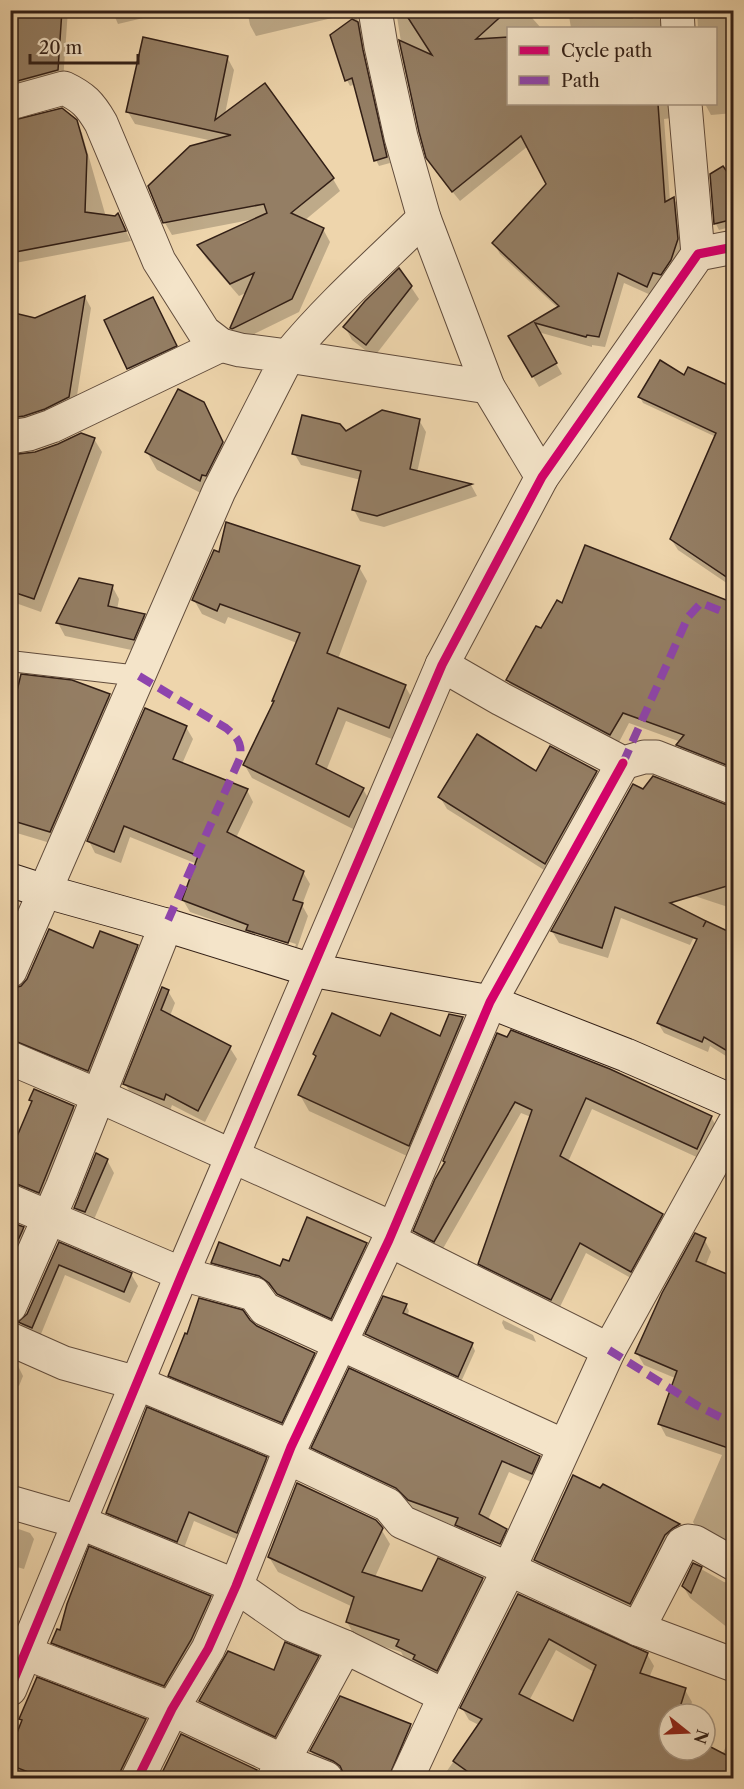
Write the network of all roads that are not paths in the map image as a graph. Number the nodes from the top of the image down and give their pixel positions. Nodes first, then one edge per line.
1 (375, 10) edge
2 (677, 10) edge
3 (678, 27) edge
4 (10, 103) edge
5 (685, 105) edge
6 (424, 218) junction
7 (734, 247) edge
8 (698, 254) junction
9 (221, 345) junction
10 (288, 356) junction
11 (488, 387) junction
12 (10, 437) edge
13 (542, 477) junction
14 (10, 661) edge
15 (442, 665) junction
16 (139, 676) junction
17 (623, 763) junction
18 (734, 788) edge
19 (10, 880) edge
20 (44, 891) junction
21 (166, 925) junction
22 (311, 970) junction
23 (10, 971) edge
24 (490, 1002) junction
25 (10, 1058) edge
26 (99, 1096) junction
27 (734, 1102) edge
28 (734, 1124) edge
29 (234, 1156) junction
30 (10, 1201) edge
31 (48, 1217) junction
32 (392, 1235) junction
33 (182, 1274) junction
34 (10, 1306) edge
35 (10, 1339) edge
36 (340, 1342) junction
37 (609, 1350) junction
38 (137, 1383) junction
39 (564, 1446) junction
40 (289, 1452) junction
41 (10, 1502) edge
42 (79, 1522) junction
43 (734, 1564) edge
44 (509, 1569) junction
45 (236, 1586) junction
46 (638, 1629) junction
47 (345, 1647) junction
48 (18, 1650) edge
49 (734, 1665) edge
50 (10, 1689) edge
51 (445, 1696) junction
52 (172, 1709) junction
53 (279, 1770) edge
54 (138, 1779) edge
55 (326, 1779) edge
56 (407, 1779) edge

1 - 6 street
2 - 3 street
4 - 9 street
5 - 8 street
6 - 10 street
6 - 11 street
7 - 8 street
8 - 13 street
9 - 10 street
9 - 12 street
10 - 11 street
10 - 16 street
11 - 13 street
13 - 15 street
14 - 16 lane
15 - 17 street
15 - 22 street
16 - 20 street
17 - 18 street
17 - 24 street
19 - 20 street
20 - 21 street
20 - 23 street
21 - 22 street
21 - 26 street
22 - 24 street
22 - 29 street
24 - 27 street
24 - 32 street
25 - 26 street
26 - 29 street
26 - 31 street
28 - 37 street
29 - 32 street
29 - 33 street
30 - 31 street
31 - 33 street
31 - 34 street
32 - 36 street
32 - 37 street
33 - 36 street
33 - 38 street
35 - 38 street
36 - 39 street
36 - 40 street
37 - 39 street
38 - 40 street
38 - 42 street
39 - 44 street
40 - 44 street
40 - 45 street
41 - 42 street
42 - 45 street
42 - 48 street
43 - 46 street
44 - 46 street
44 - 51 street
45 - 47 street
45 - 52 street
46 - 49 street
47 - 51 street
47 - 53 street
48 - 50 street
48 - 52 street
51 - 56 street
52 - 53 street
52 - 54 street
53 - 55 street

